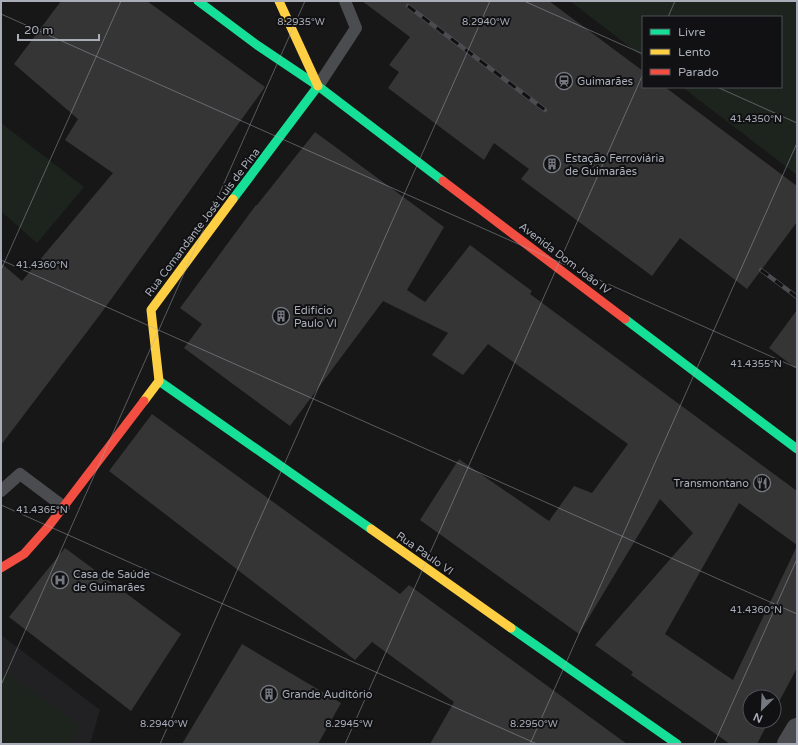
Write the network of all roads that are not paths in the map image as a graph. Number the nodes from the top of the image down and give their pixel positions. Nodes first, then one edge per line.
1 (198, 1) edge
2 (279, 1) edge
3 (345, 1) edge
4 (318, 86) junction
5 (159, 381) junction
6 (797, 449) edge
7 (1, 491) edge
8 (64, 506) junction
9 (1, 568) edge
10 (797, 729) edge
11 (677, 744) edge
12 (788, 744) edge

1 - 4 street, Avenida Dom João IV
2 - 4 street, Avenida Dom João IV
3 - 4 lane
4 - 5 street, Rua Comandante José Luis de Pina
4 - 6 street, Avenida Dom João IV
5 - 8 street
5 - 11 street, Rua Paulo VI
7 - 8 lane
8 - 9 street
10 - 12 street

